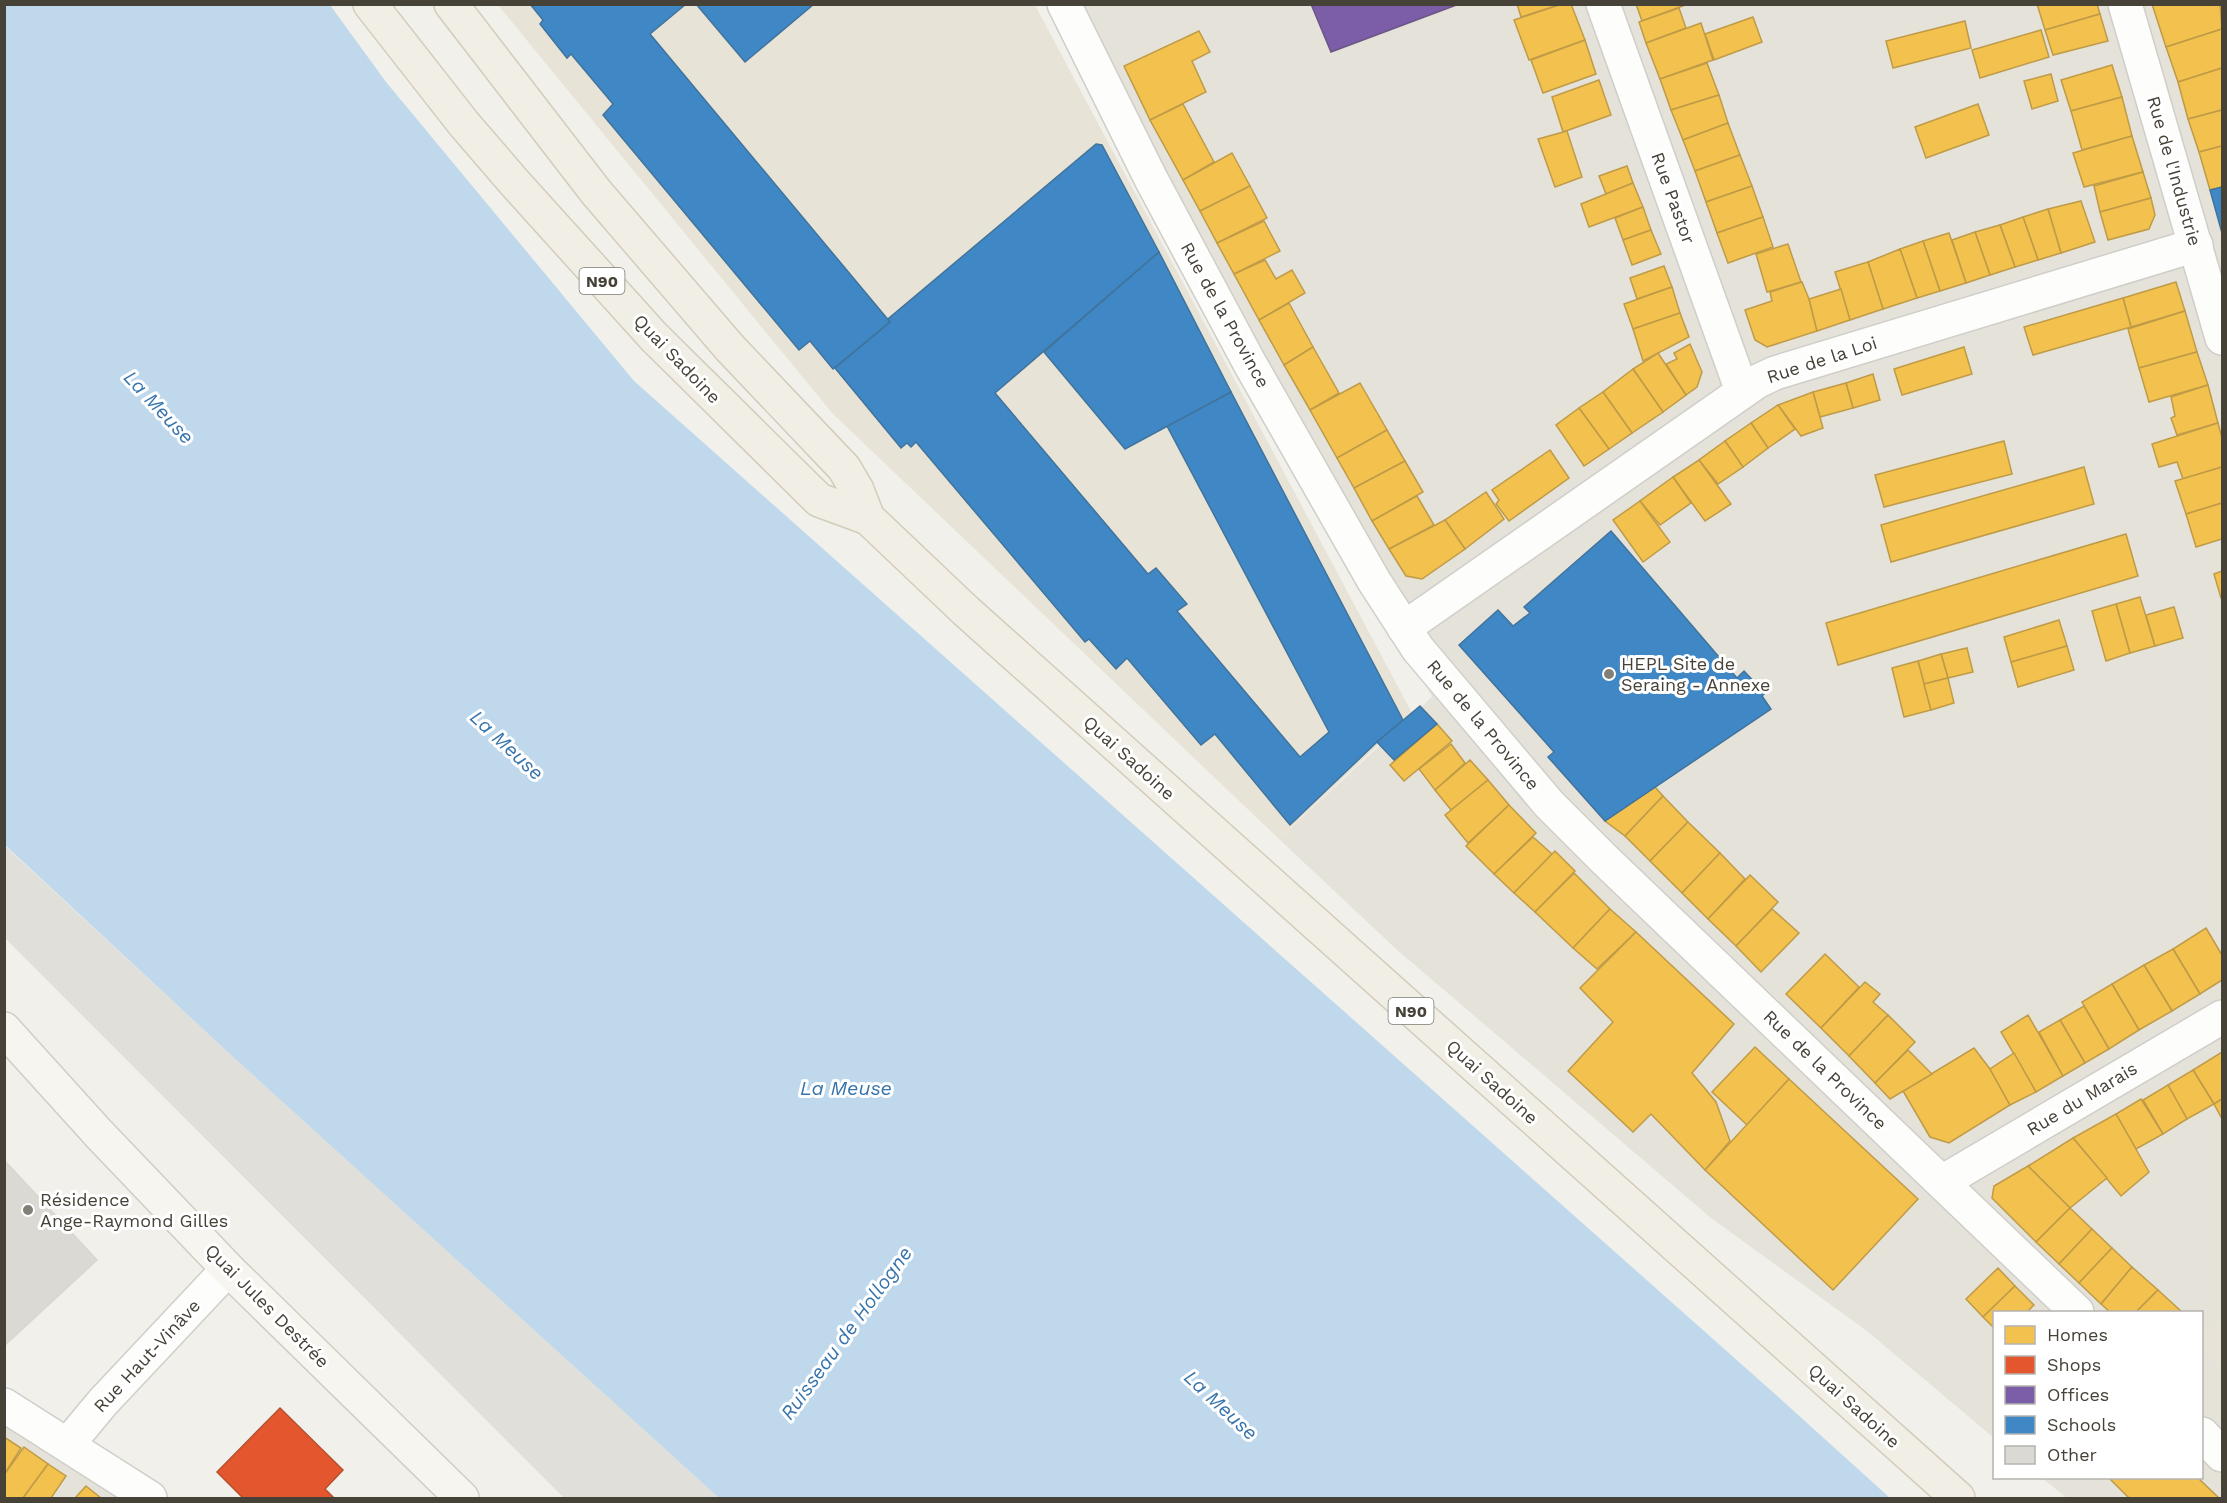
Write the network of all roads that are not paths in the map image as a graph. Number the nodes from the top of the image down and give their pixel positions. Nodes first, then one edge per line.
1 (370, 4) edge
2 (451, 4) edge
3 (1064, 4) edge
4 (1603, 4) edge
5 (2125, 4) edge
6 (2196, 245) junction
7 (2223, 338) edge
8 (1742, 391) junction
9 (868, 518) junction
10 (1404, 628) junction
11 (2223, 1017) edge
12 (4, 1029) edge
13 (1942, 1182) junction
14 (228, 1269) junction
15 (2076, 1311) edge
16 (4, 1405) edge
17 (2203, 1435) edge
18 (68, 1444) junction
19 (2223, 1455) edge
20 (150, 1498) edge
21 (462, 1498) edge
22 (1958, 1498) edge

1 - 9 main road, Quai Sadoine / N90
2 - 9 main road, Quai Sadoine / N90
3 - 10 street, Rue de la Province
4 - 8 street, Rue Pastor
5 - 6 street, Rue de l'Industrie
6 - 7 street, Rue de l'Industrie
6 - 8 street, Rue de la Loi
8 - 10 street, Rue de la Loi
9 - 22 main road, Quai Sadoine / N90
10 - 13 street, Rue de la Province
11 - 13 street, Rue du Marais
12 - 14 main road, Quai Jules Destrée
13 - 15 street, Rue de la Province
14 - 18 street, Rue Haut-Vinâve
14 - 21 main road, Quai Jules Destrée
16 - 18 street
17 - 19 street
18 - 20 street

